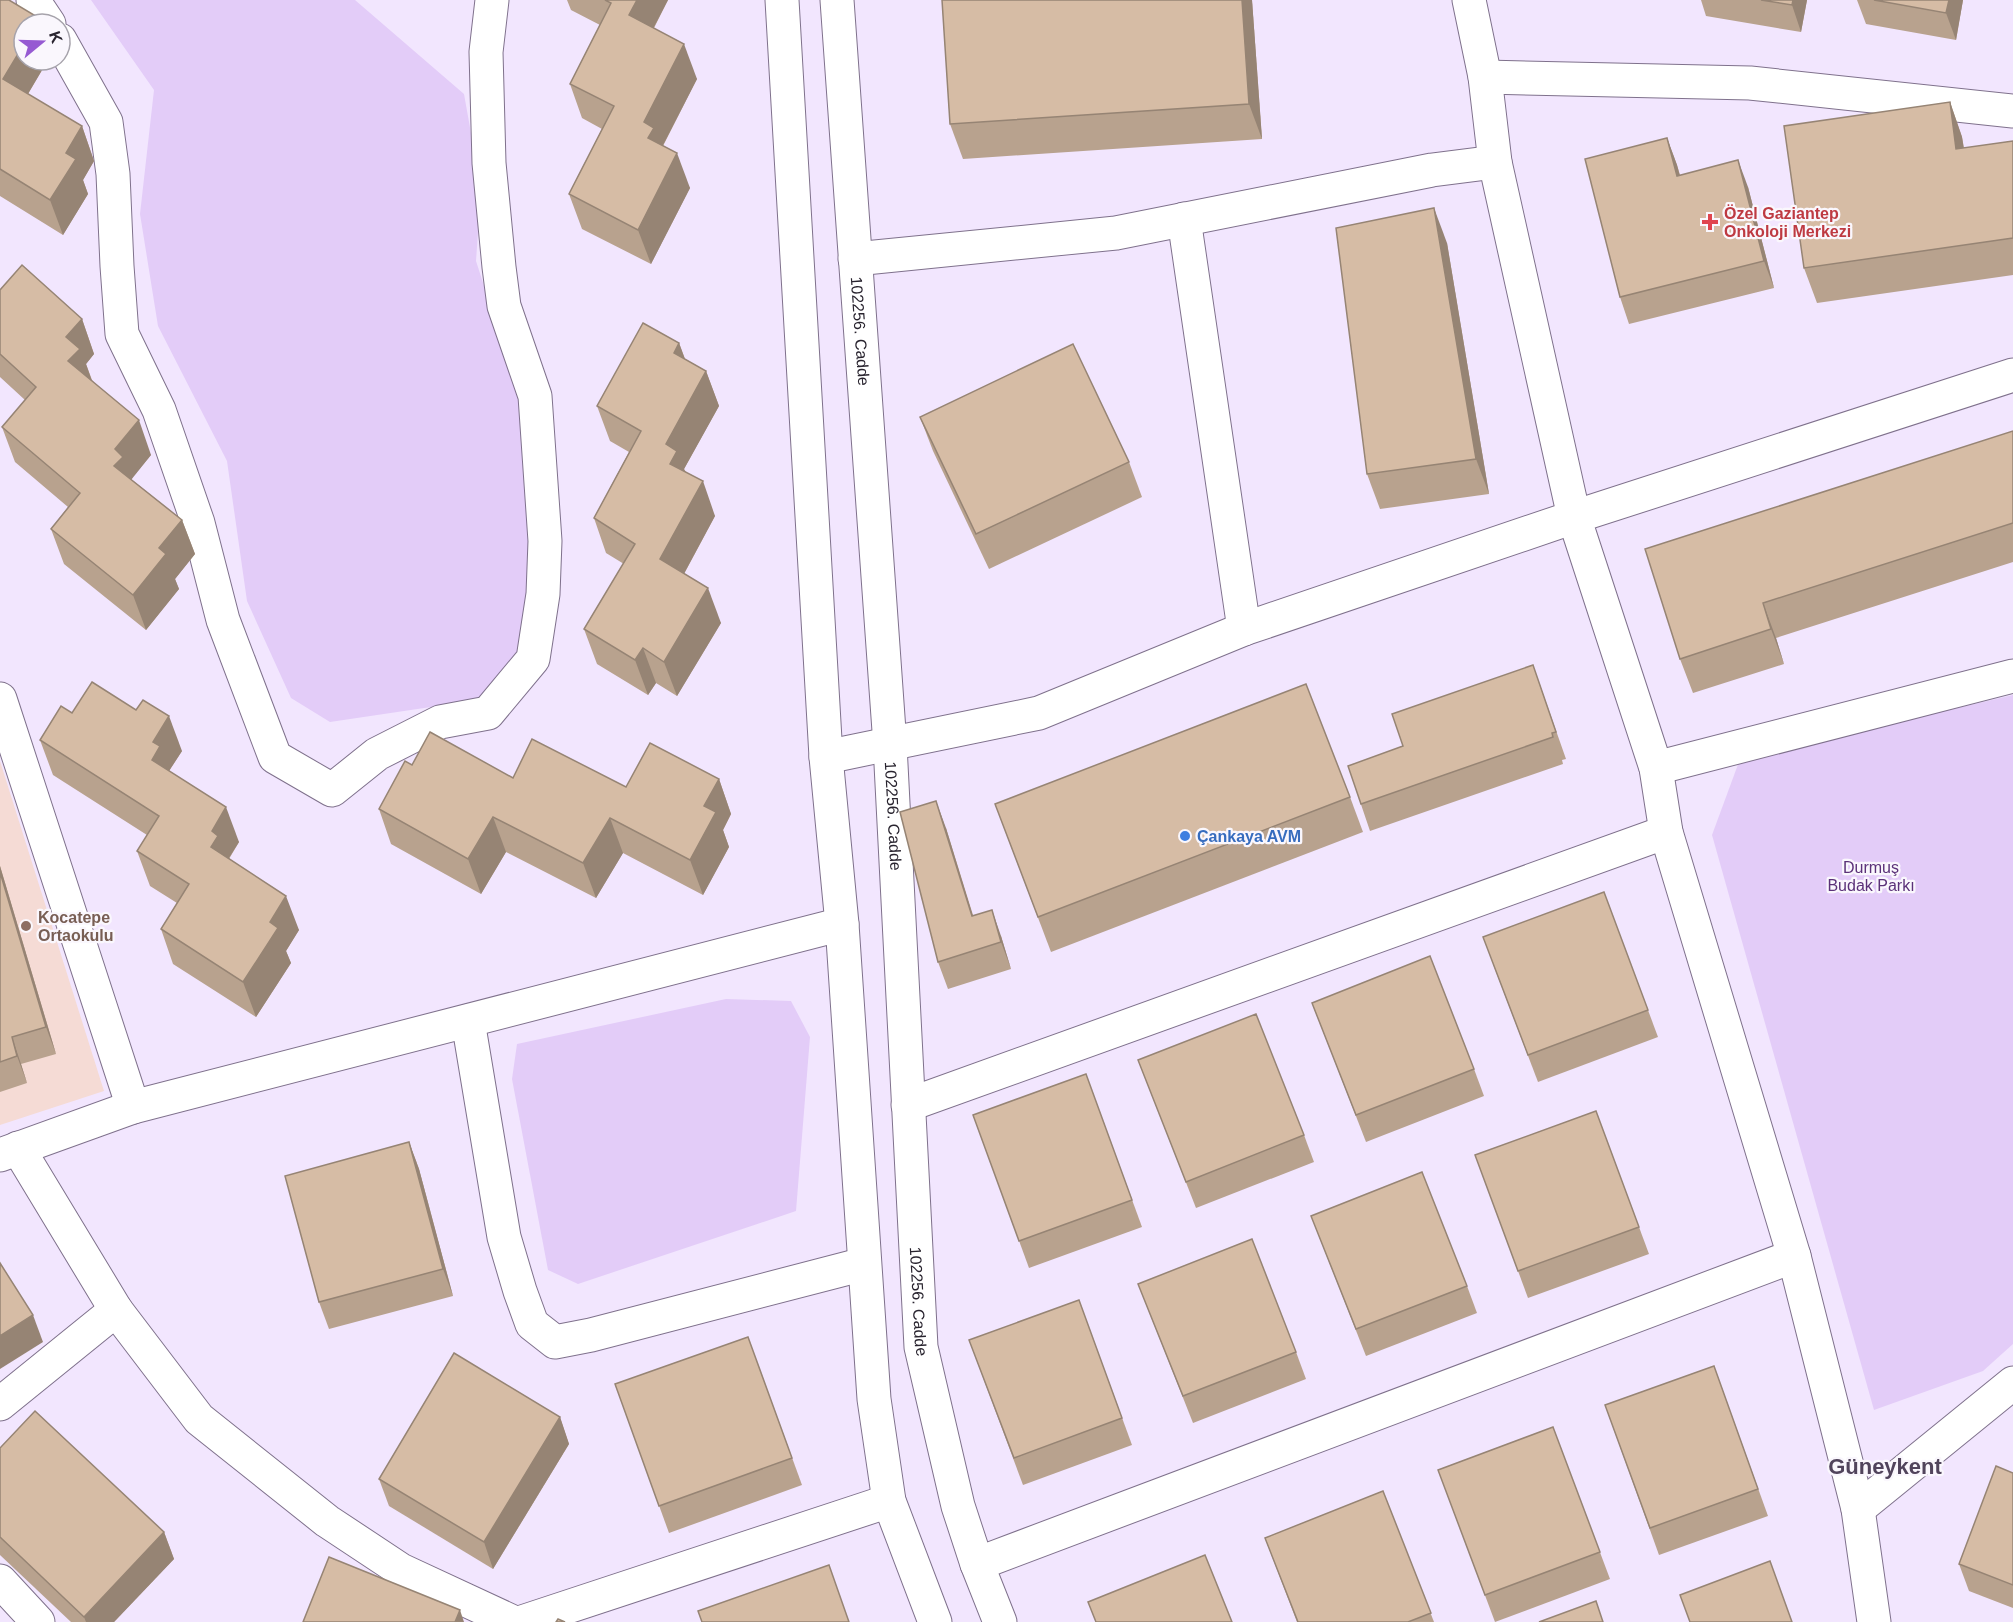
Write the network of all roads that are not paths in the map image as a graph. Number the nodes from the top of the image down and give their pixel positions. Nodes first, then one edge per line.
1 (492, 0) edge
2 (782, 0) edge
3 (837, 0) edge
4 (1469, 0) edge
5 (72, 61) edge
6 (1485, 77) junction
7 (2013, 111) edge
8 (1495, 162) junction
9 (1184, 219) junction
10 (855, 259) junction
11 (2013, 375) edge
12 (1574, 516) junction
13 (1244, 629) junction
14 (2013, 676) edge
15 (0, 699) edge
16 (890, 745) junction
17 (826, 757) junction
18 (1656, 768) junction
19 (1666, 832) junction
20 (842, 924) junction
21 (468, 1021) junction
22 (908, 1105) junction
23 (133, 1107) junction
24 (9, 1152) edge
25 (1794, 1256) junction
26 (864, 1264) junction
27 (116, 1310) junction
28 (2013, 1383) edge
29 (0, 1404) edge
30 (890, 1502) junction
31 (1858, 1509) junction
32 (977, 1564) junction
33 (0, 1581) edge
34 (38, 1622) edge
35 (513, 1622) edge
36 (522, 1622) edge
37 (935, 1622) edge
38 (1000, 1622) edge
39 (1874, 1622) edge

1 - 5 street
2 - 17 street
3 - 10 street, 102256. Cadde
4 - 6 street
6 - 7 street
6 - 8 street
8 - 9 street
8 - 12 street
9 - 10 street
9 - 13 street
10 - 16 street, 102256. Cadde
11 - 12 street
12 - 13 street
12 - 18 street
13 - 16 street
14 - 18 street
15 - 23 street
16 - 17 street
16 - 22 street, 102256. Cadde
17 - 20 street
18 - 19 street
19 - 22 street
19 - 25 street
20 - 21 street
20 - 26 street
21 - 23 street
21 - 26 street
22 - 32 street, 102256. Cadde
23 - 24 street
24 - 27 street
25 - 31 street
25 - 32 street
26 - 30 street
27 - 29 street
27 - 35 street
28 - 31 street
30 - 36 street
30 - 37 street
31 - 39 street
32 - 38 street, 102256. Cadde
33 - 34 street

